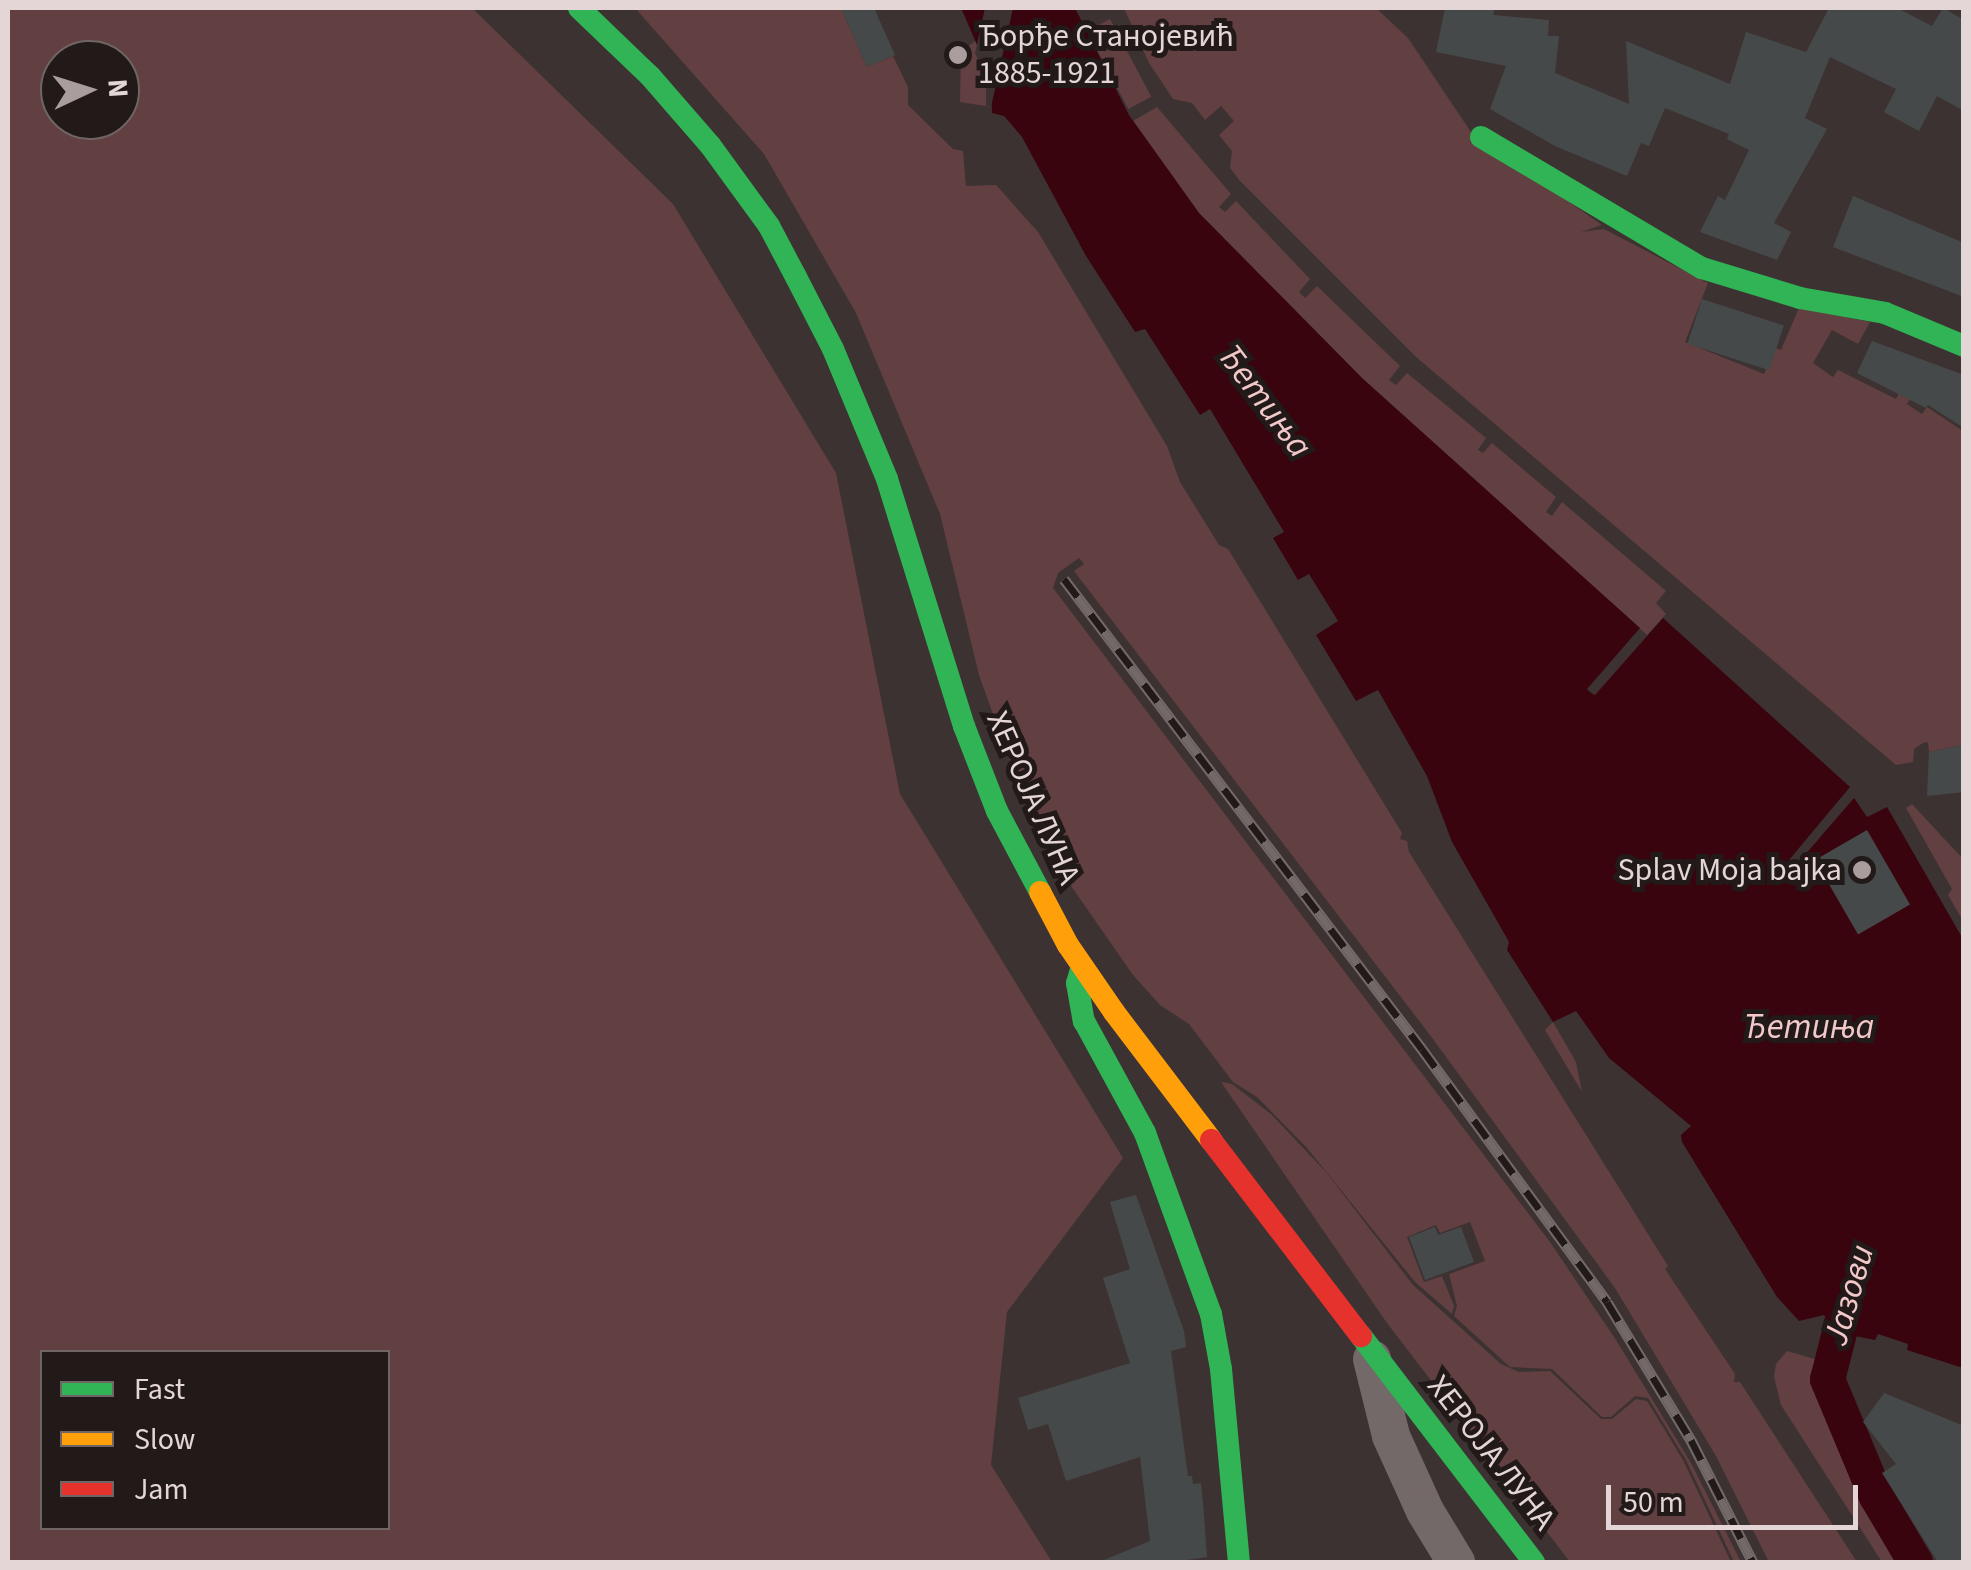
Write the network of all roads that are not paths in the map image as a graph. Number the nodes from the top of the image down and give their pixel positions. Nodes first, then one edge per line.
1 (578, 8) edge
2 (1481, 137) dead end
3 (1964, 346) edge
4 (1082, 966) junction
5 (1371, 1352) junction
6 (1239, 1562) edge
7 (1456, 1562) edge
8 (1534, 1562) edge

1 - 4 main road, ХЕРОЈА ЛУНА
2 - 3 main road
4 - 5 main road, ХЕРОЈА ЛУНА
4 - 6 main road
5 - 7 street
5 - 8 main road, ХЕРОЈА ЛУНА

